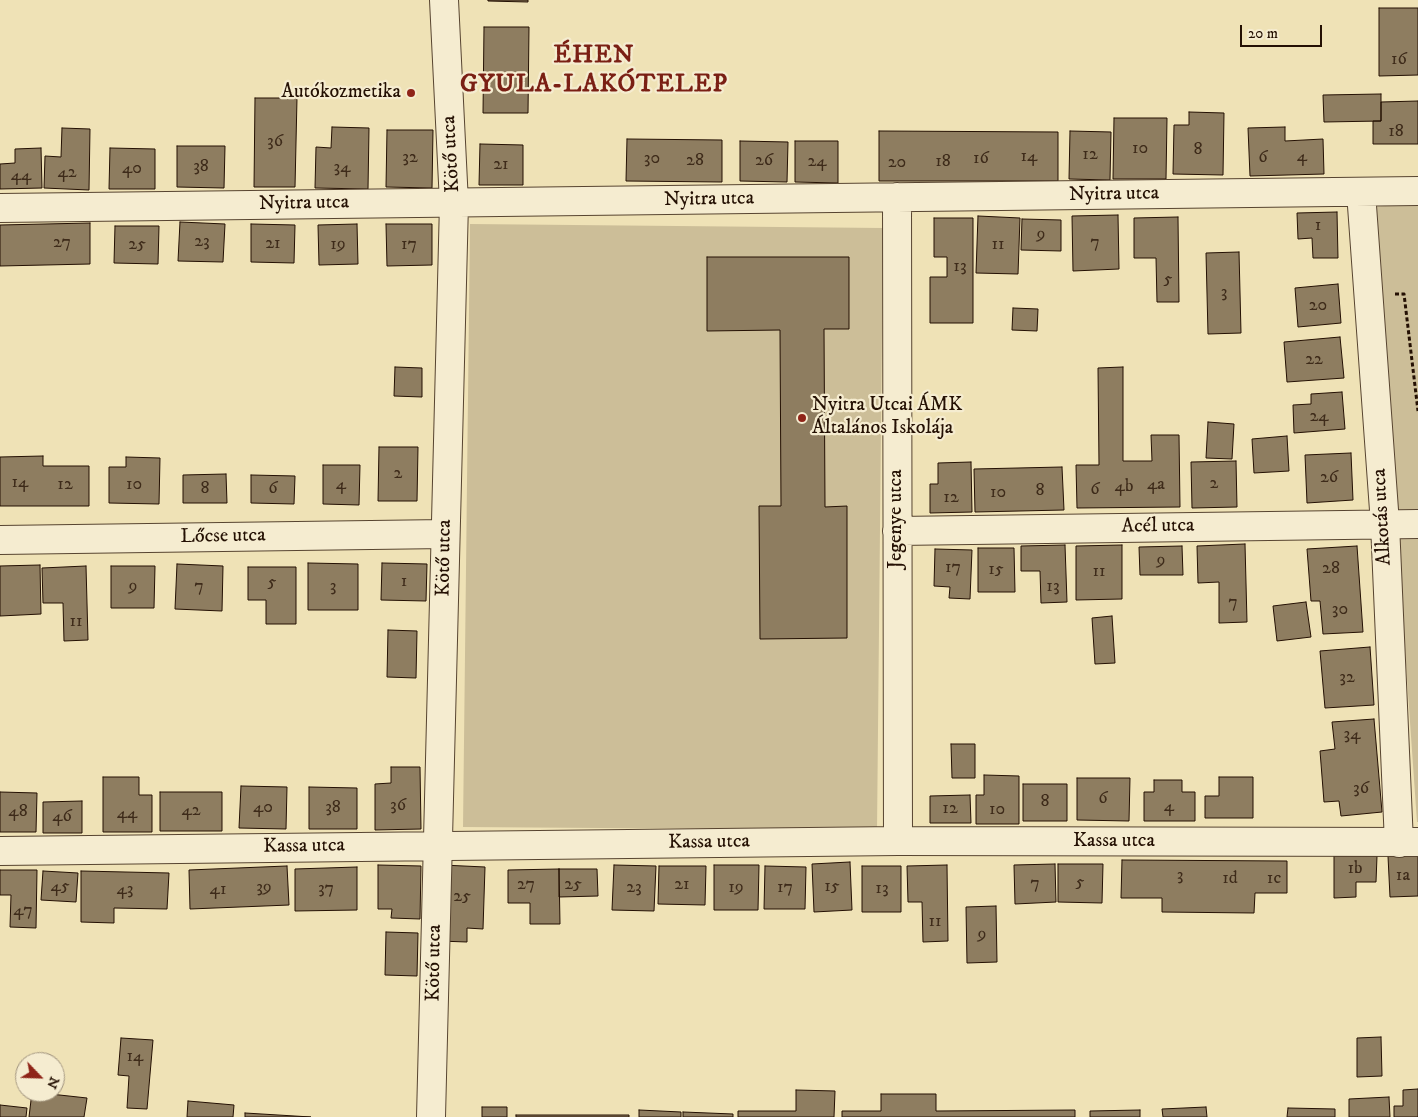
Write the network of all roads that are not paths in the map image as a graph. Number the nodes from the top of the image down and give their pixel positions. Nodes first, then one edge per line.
1 (444, 0) edge
2 (1418, 191) edge
3 (1361, 192) junction
4 (897, 197) junction
5 (454, 203) junction
6 (0, 208) edge
7 (1384, 524) junction
8 (1418, 524) edge
9 (897, 531) junction
10 (445, 534) junction
11 (0, 540) edge
12 (898, 841) junction
13 (1408, 843) edge
14 (438, 845) junction
15 (0, 851) edge
16 (431, 1117) edge

1 - 5 street, Kötő utca
2 - 3 street, Nyitra utca
3 - 4 street, Nyitra utca
3 - 7 street, Alkotás utca
4 - 5 street, Nyitra utca
4 - 9 street, Jegenye utca
5 - 6 street, Nyitra utca
5 - 10 street, Kötő utca
7 - 8 street, Acél utca
7 - 9 street, Acél utca
7 - 13 street, Alkotás utca
9 - 12 street, Jegenye utca
10 - 11 street, Lőcse utca
10 - 14 street, Kötő utca
12 - 13 street, Kassa utca
12 - 14 street, Kassa utca
14 - 15 street, Kassa utca
14 - 16 street, Kötő utca

